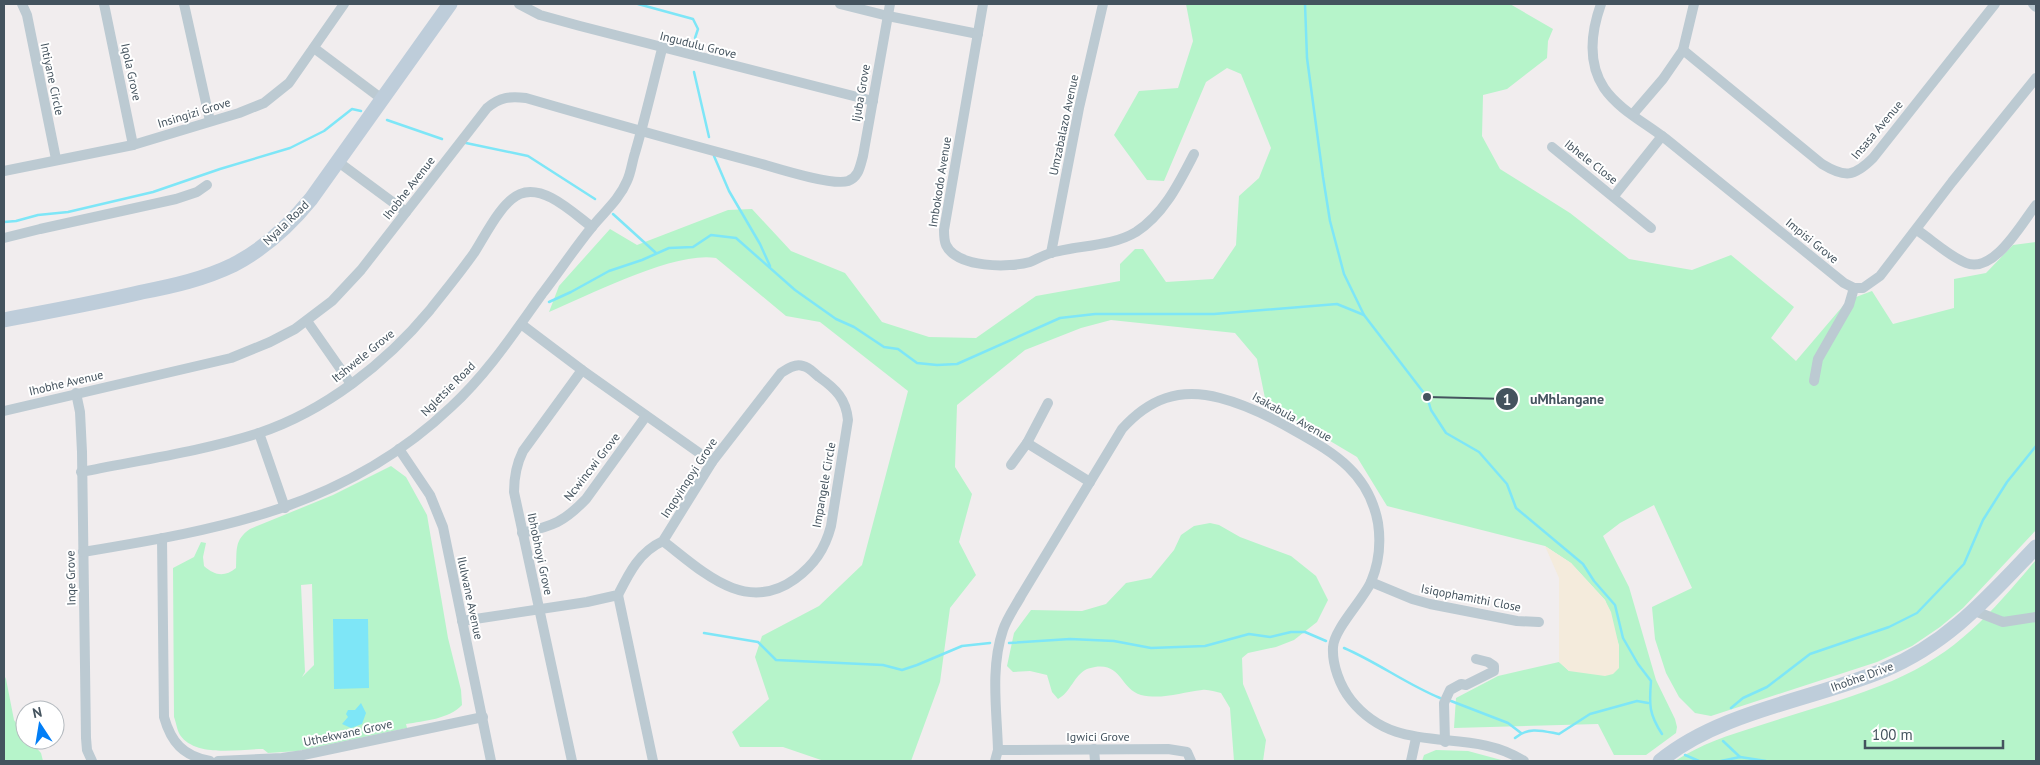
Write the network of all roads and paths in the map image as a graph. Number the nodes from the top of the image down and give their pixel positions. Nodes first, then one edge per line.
1 (22, 4) edge
2 (104, 4) edge
3 (184, 4) edge
4 (344, 4) edge
5 (450, 4) edge
6 (520, 4) edge
7 (840, 4) edge
8 (890, 4) edge
9 (983, 4) edge
10 (1103, 4) edge
11 (1601, 4) edge
12 (1694, 4) edge
13 (1995, 4) edge
14 (2033, 4) edge
15 (2036, 7) edge
16 (888, 16) junction
17 (978, 34) junction
18 (314, 48) junction
19 (662, 49) junction
20 (1683, 50) junction
21 (2036, 78) edge
22 (382, 99) junction
23 (873, 101) junction
24 (1633, 114) junction
25 (210, 122) junction
26 (641, 132) junction
27 (1662, 136) junction
28 (133, 145) junction
29 (1552, 147) dead end
30 (1194, 154) dead end
31 (56, 159) junction
32 (337, 161) junction
33 (4, 171) edge
34 (847, 181) joint
35 (208, 185) dead end
36 (1614, 196) junction
37 (2036, 205) edge
38 (406, 212) junction
39 (592, 227) junction
40 (1651, 228) dead end
41 (1917, 230) junction
42 (4, 238) edge
43 (1051, 253) junction
44 (1854, 288) junction
45 (4, 320) edge
46 (307, 321) junction
47 (521, 324) junction
48 (582, 370) junction
49 (781, 373) joint
50 (1814, 380) dead end
51 (351, 384) junction
52 (76, 393) junction
53 (1048, 403) dead end
54 (4, 410) edge
55 (646, 416) junction
56 (260, 432) junction
57 (1027, 443) junction
58 (399, 450) junction
59 (712, 462) junction
60 (1011, 465) dead end
61 (81, 472) junction
62 (1090, 482) junction
63 (285, 508) junction
64 (522, 533) junction
65 (162, 538) junction
66 (662, 542) junction
67 (2036, 547) edge
68 (83, 552) junction
69 (1371, 582) junction
70 (618, 595) junction
71 (538, 608) junction
72 (1975, 611) junction
73 (2036, 617) edge
74 (462, 622) junction
75 (1539, 622) dead end
76 (1476, 659) dead end
77 (483, 717) junction
78 (1416, 738) junction
79 (1445, 742) junction
80 (1094, 749) junction
81 (998, 750) junction
82 (92, 761) edge
83 (210, 761) edge
84 (218, 761) edge
85 (491, 761) edge
86 (572, 761) edge
87 (653, 761) edge
88 (995, 761) edge
89 (1095, 761) edge
90 (1191, 761) edge
91 (1411, 761) edge
92 (1524, 761) edge
93 (1660, 761) edge

1 - 31 street, Intiyane Circle
2 - 28 street, Iqola Grove
3 - 25 street
4 - 18 street, Insingizi Grove
5 - 22 street, Nyala Road
6 - 19 street, Ingudulu Grove
7 - 16 street
8 - 16 street, Ijuba Grove
9 - 17 street, Imbokodo Avenue
10 - 43 street, Umzabalazo Avenue
11 - 24 street, Impisi Grove
12 - 20 street
13 - 20 street, Insasa Avenue
14 - 15 street
16 - 17 street
16 - 23 street, Ijuba Grove
17 - 43 street, Imbokodo Avenue
18 - 22 street
18 - 25 street, Insingizi Grove
19 - 23 street, Ingudulu Grove
19 - 26 street, Ngletsie Road
20 - 24 street
21 - 41 street
22 - 32 street, Nyala Road
23 - 34 street, Ijuba Grove
24 - 27 street, Impisi Grove
25 - 28 street, Insingizi Grove
26 - 34 street, Ihobhe Avenue
26 - 38 street, Ihobhe Avenue
26 - 39 street, Ngletsie Road
27 - 36 street, Ibhele Close
27 - 44 street, Impisi Grove
28 - 31 street, Insingizi Grove
29 - 36 street, Ibhele Close
30 - 43 street, Imbokodo Avenue
31 - 33 street, Insingizi Grove
32 - 38 street
32 - 45 street, Nyala Road
35 - 42 street
36 - 40 street, Ibhele Close
37 - 41 street
38 - 46 street, Ihobhe Avenue
39 - 47 street, Ngletsie Road
39 - 51 street, Itshwele Grove
41 - 44 street
44 - 50 street
46 - 51 street
46 - 52 street, Ihobhe Avenue
47 - 48 street
47 - 58 street, Ngletsie Road
48 - 55 street
48 - 64 street, Ibhobhoyi Grove
49 - 59 street, Inqoyinqoyi Grove
49 - 66 street, Impangele Circle
51 - 56 street, Itshwele Grove
52 - 54 street, Ihobhe Avenue
52 - 61 street, Inqe Grove
53 - 57 street
55 - 59 street
55 - 64 street, Ncwincwi Grove
56 - 61 street, Itshwele Grove
56 - 63 street
57 - 60 street
57 - 62 street
58 - 63 street, Ngletsie Road
58 - 74 street, Ilulwane Avenue
59 - 66 street, Inqoyinqoyi Grove
61 - 68 street, Inqe Grove
62 - 69 street, Isakabula Avenue
62 - 81 street, Isakabula Avenue
63 - 65 street, Ngletsie Road
64 - 71 street, Ibhobhoyi Grove
65 - 68 street, Ngletsie Road
65 - 83 street
66 - 70 street, Inqoyinqoyi Grove
67 - 72 street, Ihobhe Drive
68 - 82 street, Inqe Grove
69 - 75 street, Isiqophamithi Close
69 - 78 street, Isakabula Avenue
70 - 71 street
70 - 87 street
71 - 74 street
71 - 86 street, Ibhobhoyi Grove
72 - 73 street
72 - 93 street, Ihobhe Drive
74 - 77 street, Ilulwane Avenue
76 - 79 street
77 - 84 street, Uthekwane Grove
77 - 85 street, Ilulwane Avenue
78 - 79 street, Isakabula Avenue
78 - 91 street
79 - 92 street, Isakabula Avenue
80 - 81 street, Igwici Grove
80 - 89 street
80 - 90 street, Igwici Grove
81 - 88 street, Isakabula Avenue

